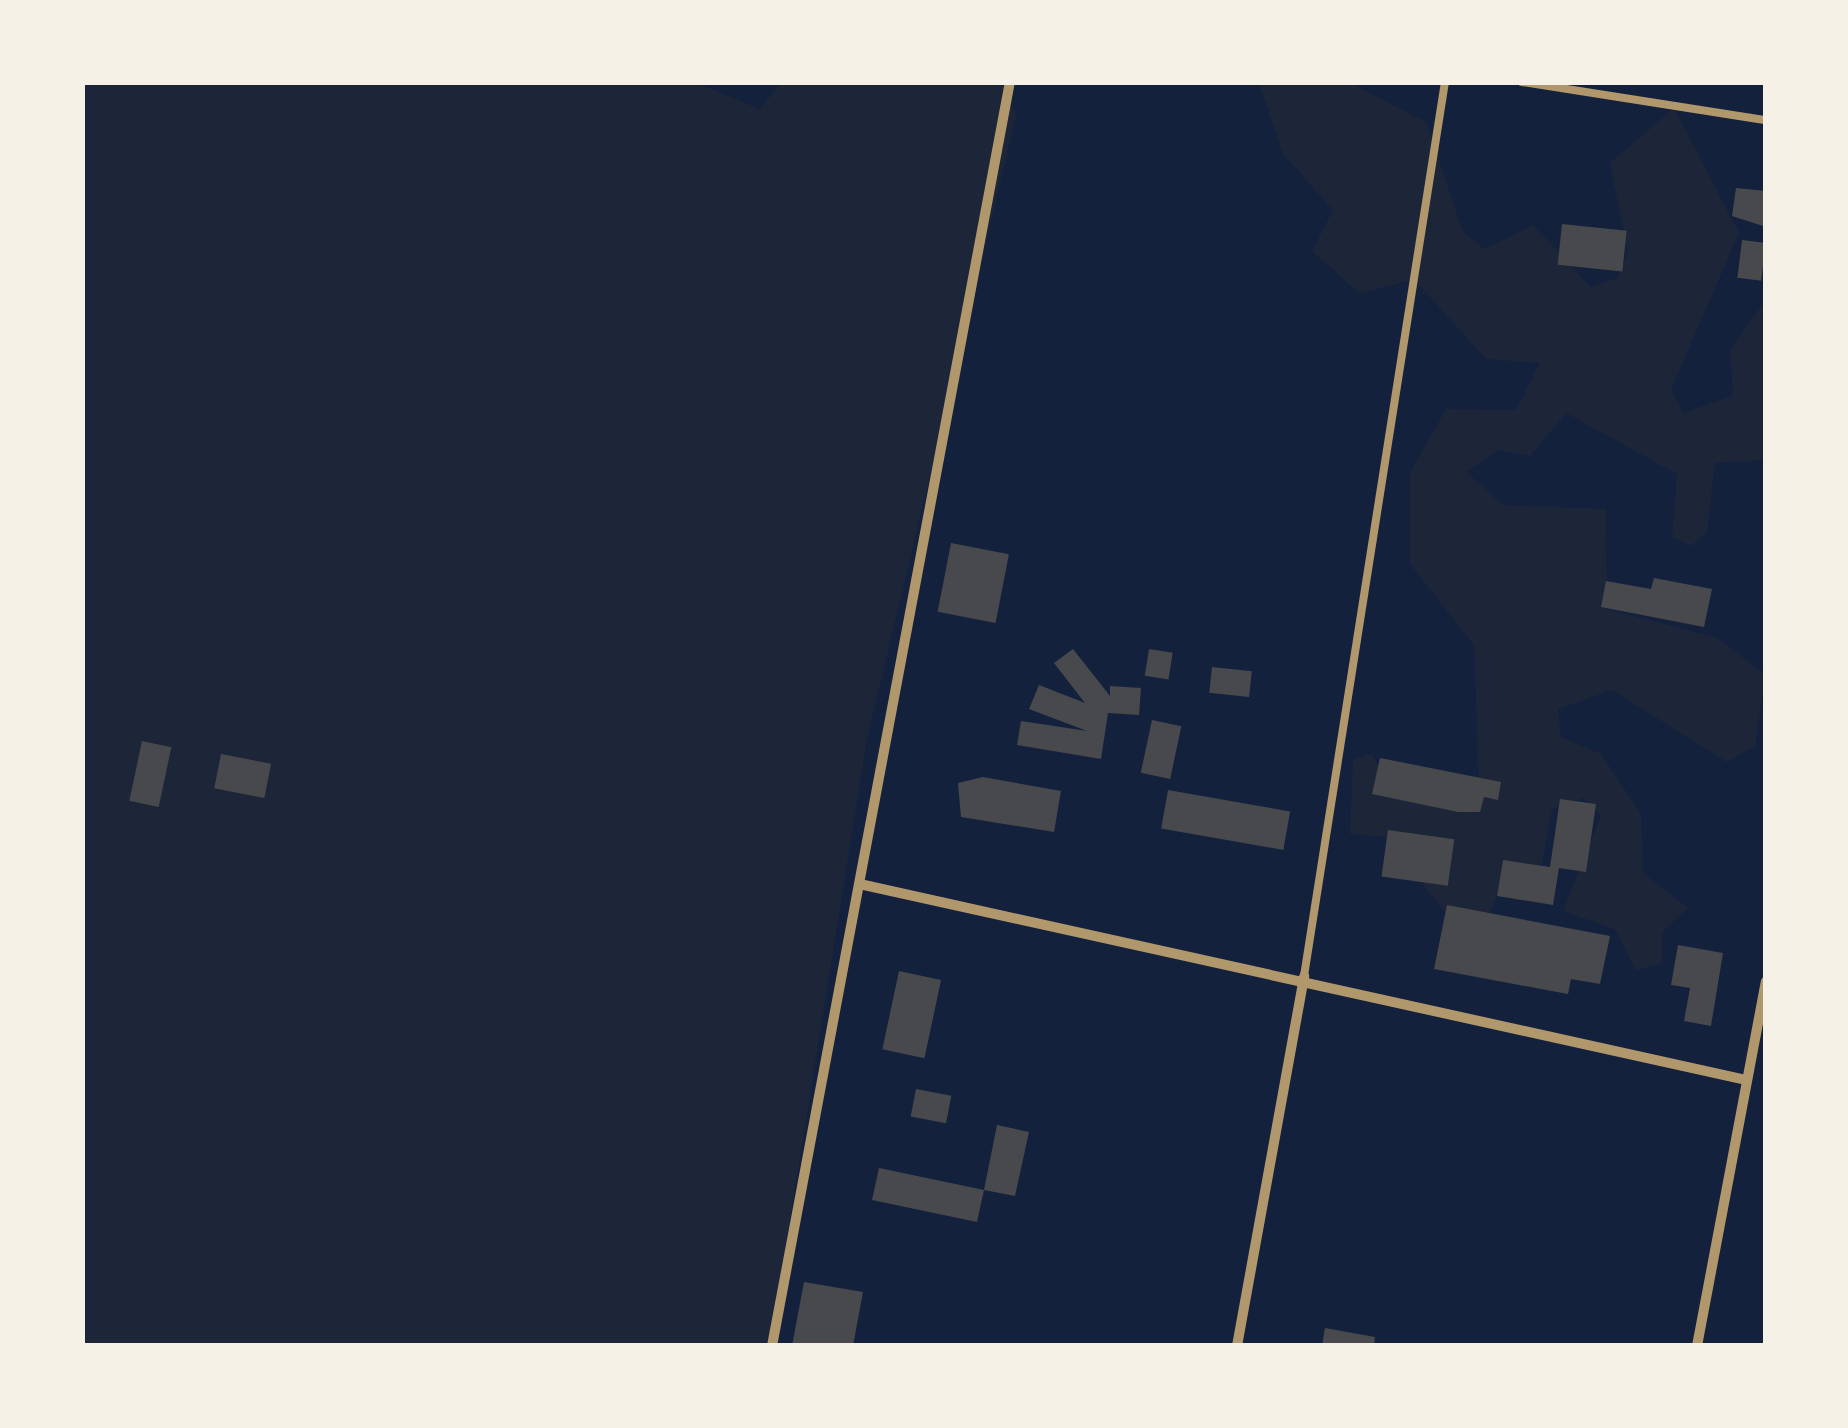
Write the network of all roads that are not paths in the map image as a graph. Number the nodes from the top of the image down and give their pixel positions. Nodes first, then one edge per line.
1 (1010, 82) edge
2 (1444, 82) edge
3 (1522, 82) edge
4 (1766, 120) edge
5 (864, 885) junction
6 (1304, 976) junction
7 (1766, 981) edge
8 (1746, 1080) junction
9 (772, 1346) edge
10 (1237, 1346) edge
11 (1698, 1346) edge

1 - 5 street
2 - 6 lane
3 - 4 lane
5 - 6 street
5 - 9 street
6 - 8 street
6 - 10 street
7 - 8 street
8 - 11 street

